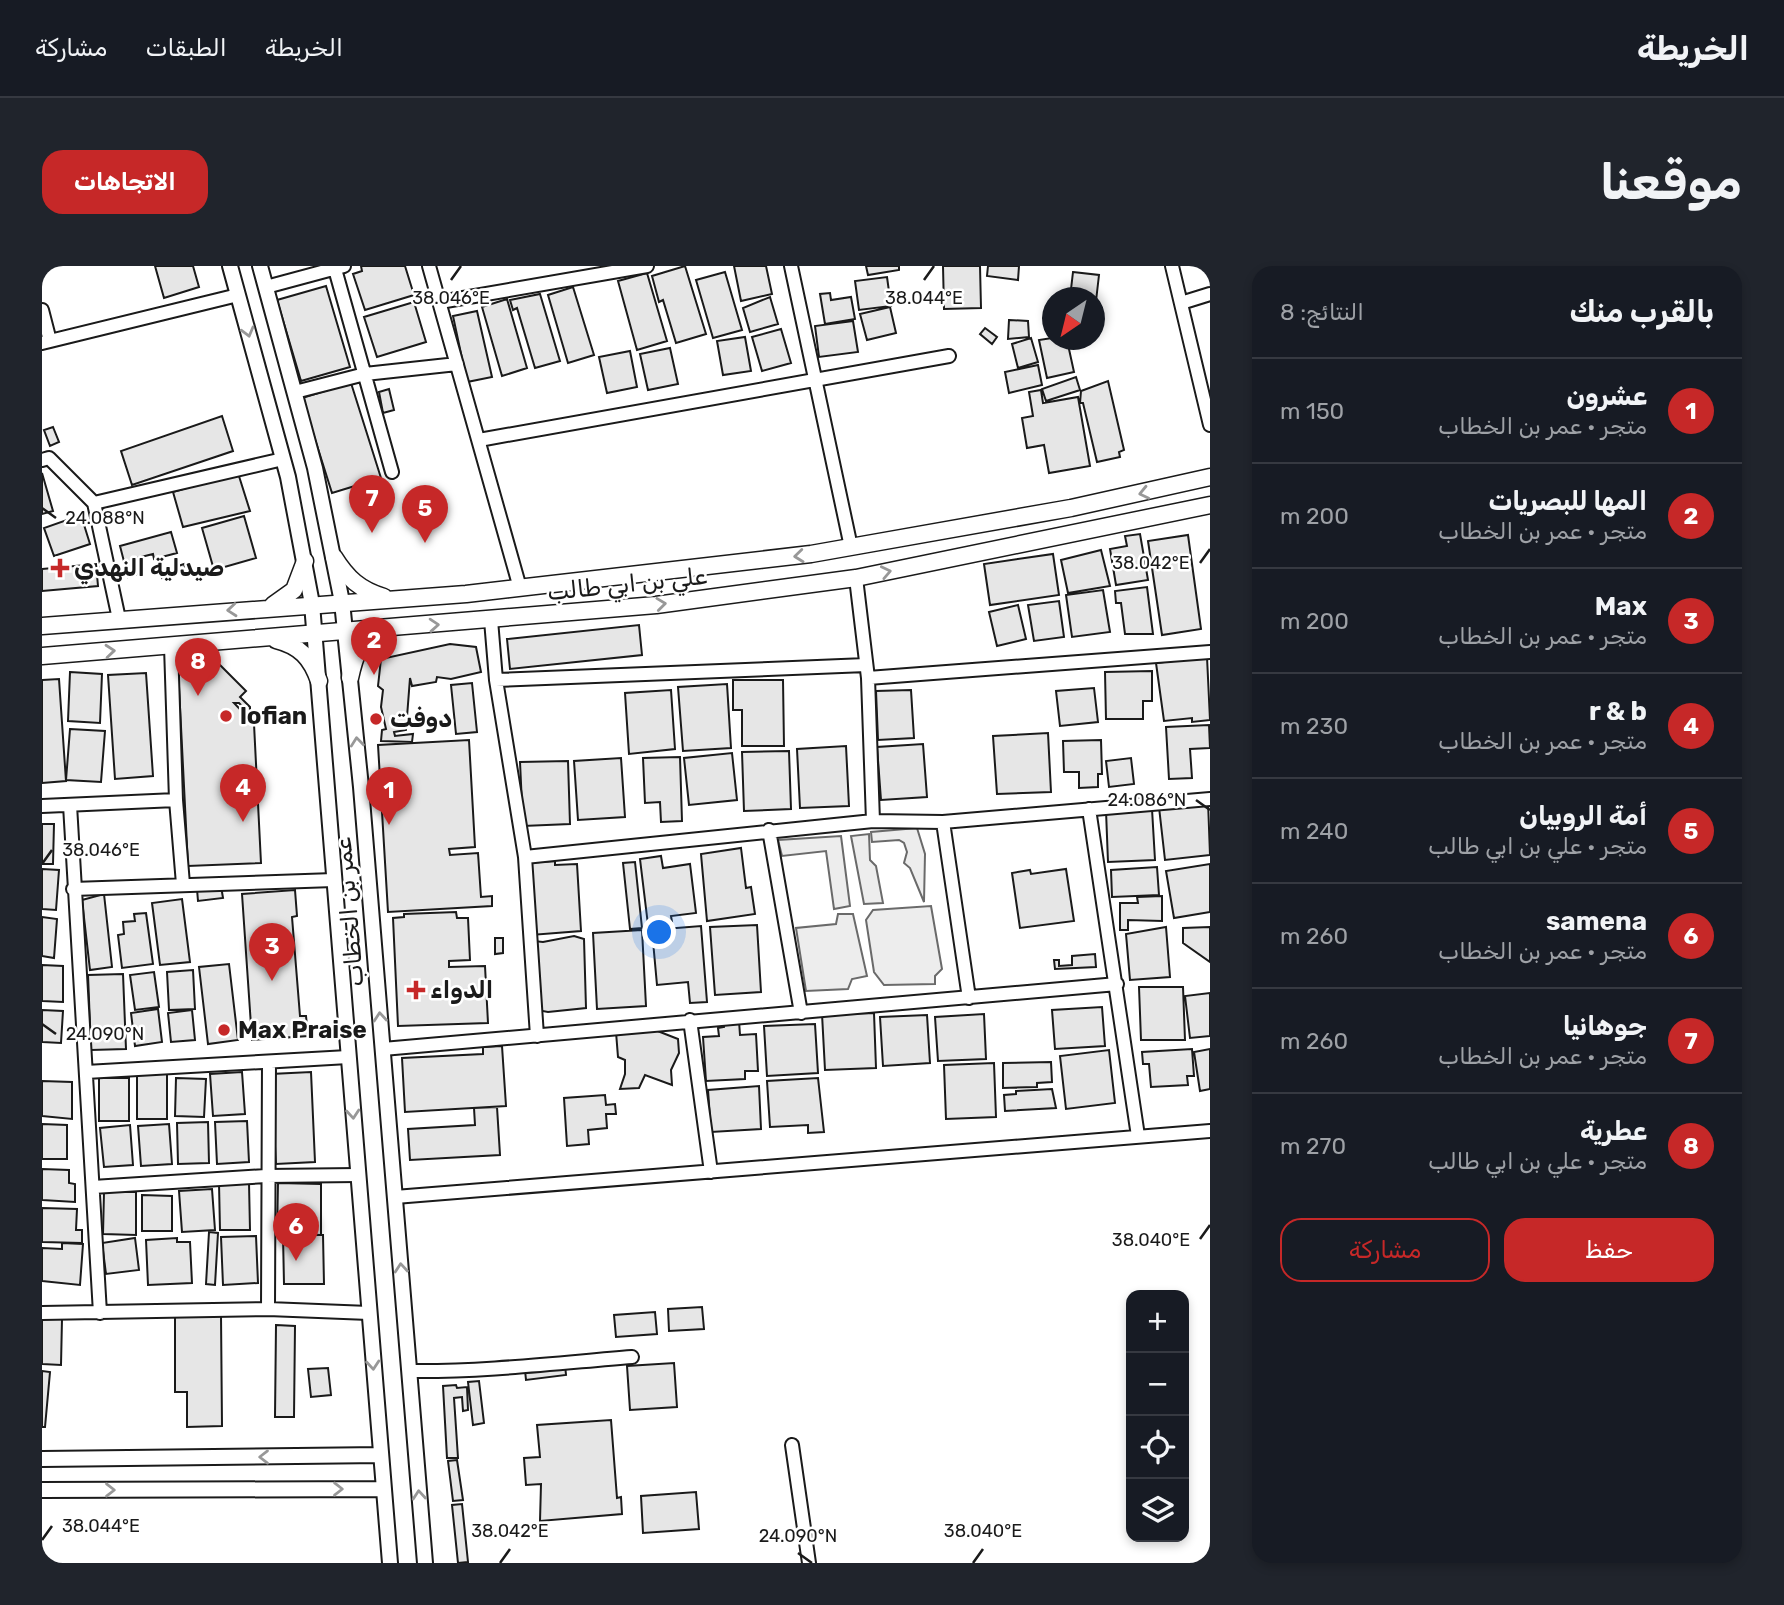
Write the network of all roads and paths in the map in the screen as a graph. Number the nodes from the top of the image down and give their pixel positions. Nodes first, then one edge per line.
1 (230, 266) edge
2 (260, 266) edge
3 (429, 266) edge
4 (647, 266) edge
5 (791, 266) edge
6 (1172, 266) edge
7 (340, 267) edge
8 (266, 286) junction
9 (1210, 294) edge
10 (238, 295) junction
11 (440, 302) junction
12 (1181, 303) junction
13 (42, 310) edge
14 (46, 342) edge
15 (949, 356) dead end
16 (457, 363) junction
17 (365, 374) junction
18 (817, 379) junction
19 (295, 392) junction
20 (1210, 425) edge
21 (479, 440) junction
22 (282, 459) junction
23 (42, 460) edge
24 (392, 472) dead end
25 (1210, 477) edge
26 (94, 503) junction
27 (1210, 505) edge
28 (851, 547) junction
29 (334, 557) junction
30 (305, 561) junction
31 (856, 578) junction
32 (520, 588) junction
33 (389, 599) junction
34 (342, 602) junction
35 (312, 604) junction
36 (268, 607) junction
37 (119, 619) junction
38 (491, 620) junction
39 (42, 626) edge
40 (391, 628) junction
41 (345, 632) junction
42 (315, 634) junction
43 (270, 638) junction
44 (172, 646) junction
45 (1210, 652) edge
46 (42, 656) edge
47 (867, 671) junction
48 (350, 678) junction
49 (496, 680) junction
50 (320, 681) junction
51 (1210, 799) edge
52 (176, 800) junction
53 (70, 804) junction
54 (42, 806) edge
55 (1089, 809) junction
56 (873, 821) junction
57 (943, 822) junction
58 (769, 830) junction
59 (524, 857) junction
60 (334, 880) junction
61 (183, 884) junction
62 (73, 889) junction
63 (1118, 984) junction
64 (969, 998) junction
65 (801, 1013) junction
66 (690, 1020) junction
67 (537, 1036) junction
68 (383, 1049) junction
69 (348, 1057) junction
70 (269, 1062) junction
71 (86, 1072) junction
72 (1210, 1131) edge
73 (1138, 1136) junction
74 (711, 1172) junction
75 (358, 1175) junction
76 (266, 1176) junction
77 (93, 1186) junction
78 (395, 1197) junction
79 (268, 1309) junction
80 (42, 1312) edge
81 (100, 1313) junction
82 (369, 1313) junction
83 (632, 1357) dead end
84 (409, 1371) junction
85 (792, 1445) dead end
86 (381, 1455) junction
87 (42, 1459) edge
88 (384, 1489) junction
89 (42, 1490) edge
90 (390, 1563) edge
91 (425, 1563) edge
92 (809, 1563) edge

1 - 10 street, عمر بن الخطاب
2 - 8 street, عمر بن الخطاب
3 - 11 street
4 - 11 street
5 - 18 street
6 - 12 street
7 - 8 street
7 - 17 street
8 - 19 street, عمر بن الخطاب
9 - 12 street
10 - 14 street
10 -> 22 street, عمر بن الخطاب
11 - 16 street
12 - 20 street
13 - 14 street
15 - 18 street
16 - 17 street
16 - 21 street
17 - 19 street
17 - 24 street
18 - 21 street
18 - 28 street
19 - 29 street, عمر بن الخطاب
21 - 32 street
22 - 26 street
22 - 30 street, عمر بن الخطاب
23 - 26 street
25 -> 28 main road, علي بن ابي طالب
26 - 37 street
31 -> 27 main road, علي بن ابي طالب
28 -> 32 main road, علي بن ابي طالب
29 - 33 main road
29 - 34 street, عمر بن الخطاب
30 - 35 street, عمر بن الخطاب
30 - 36 main road
38 -> 31 main road, علي بن ابي طالب
31 - 47 street
32 - 33 main road, علي بن ابي طالب
33 - 34 main road, علي بن ابي طالب
34 - 35 main road, علي بن ابي طالب
34 - 41 street, عمر بن الخطاب
35 - 36 main road, علي بن ابي طالب
35 - 42 street, عمر بن الخطاب
36 -> 37 main road, علي بن ابي طالب
37 - 39 main road, علي بن ابي طالب
40 -> 38 main road, علي بن ابي طالب
38 - 49 street
40 - 41 main road, علي بن ابي طالب
40 - 48 main road
41 - 42 main road, علي بن ابي طالب
41 - 48 street, عمر بن الخطاب
42 - 43 main road, علي بن ابي طالب
42 - 50 street, عمر بن الخطاب
43 - 44 main road, علي بن ابي طالب
43 - 50 main road
46 -> 44 main road, علي بن ابي طالب
44 - 52 street
45 - 47 street
47 - 49 street
47 - 56 street
68 -> 48 street, عمر بن الخطاب
49 - 59 street
50 - 60 street, عمر بن الخطاب
51 - 55 street
52 - 53 street
52 - 61 street
53 - 54 street
53 - 62 street
55 - 57 street
55 - 63 street
56 - 57 street
56 - 58 street
57 - 64 street
58 - 59 street
58 - 65 street
59 - 67 street
60 - 61 street
60 - 69 street, عمر بن الخطاب
61 - 62 street
62 - 71 street
63 - 64 street
63 - 73 street
64 - 65 street
65 - 66 street
66 - 67 street
66 - 74 street
67 - 68 street
68 - 78 street, عمر بن الخطاب
69 - 70 street
69 -> 75 street, عمر بن الخطاب
70 - 71 street
70 - 76 street
71 - 77 street
72 - 73 street
73 - 74 street
74 - 78 street
75 - 76 street
75 - 82 street, عمر بن الخطاب
76 - 77 street
76 - 79 street
77 - 81 street
84 -> 78 street, عمر بن الخطاب
79 - 81 street
79 - 82 street
80 - 81 street
82 -> 86 street, عمر بن الخطاب
83 - 84 street
91 -> 84 street, عمر بن الخطاب
85 - 92 street
86 -> 87 street
86 - 88 street, عمر بن الخطاب
89 -> 88 street
88 - 90 street, عمر بن الخطاب

